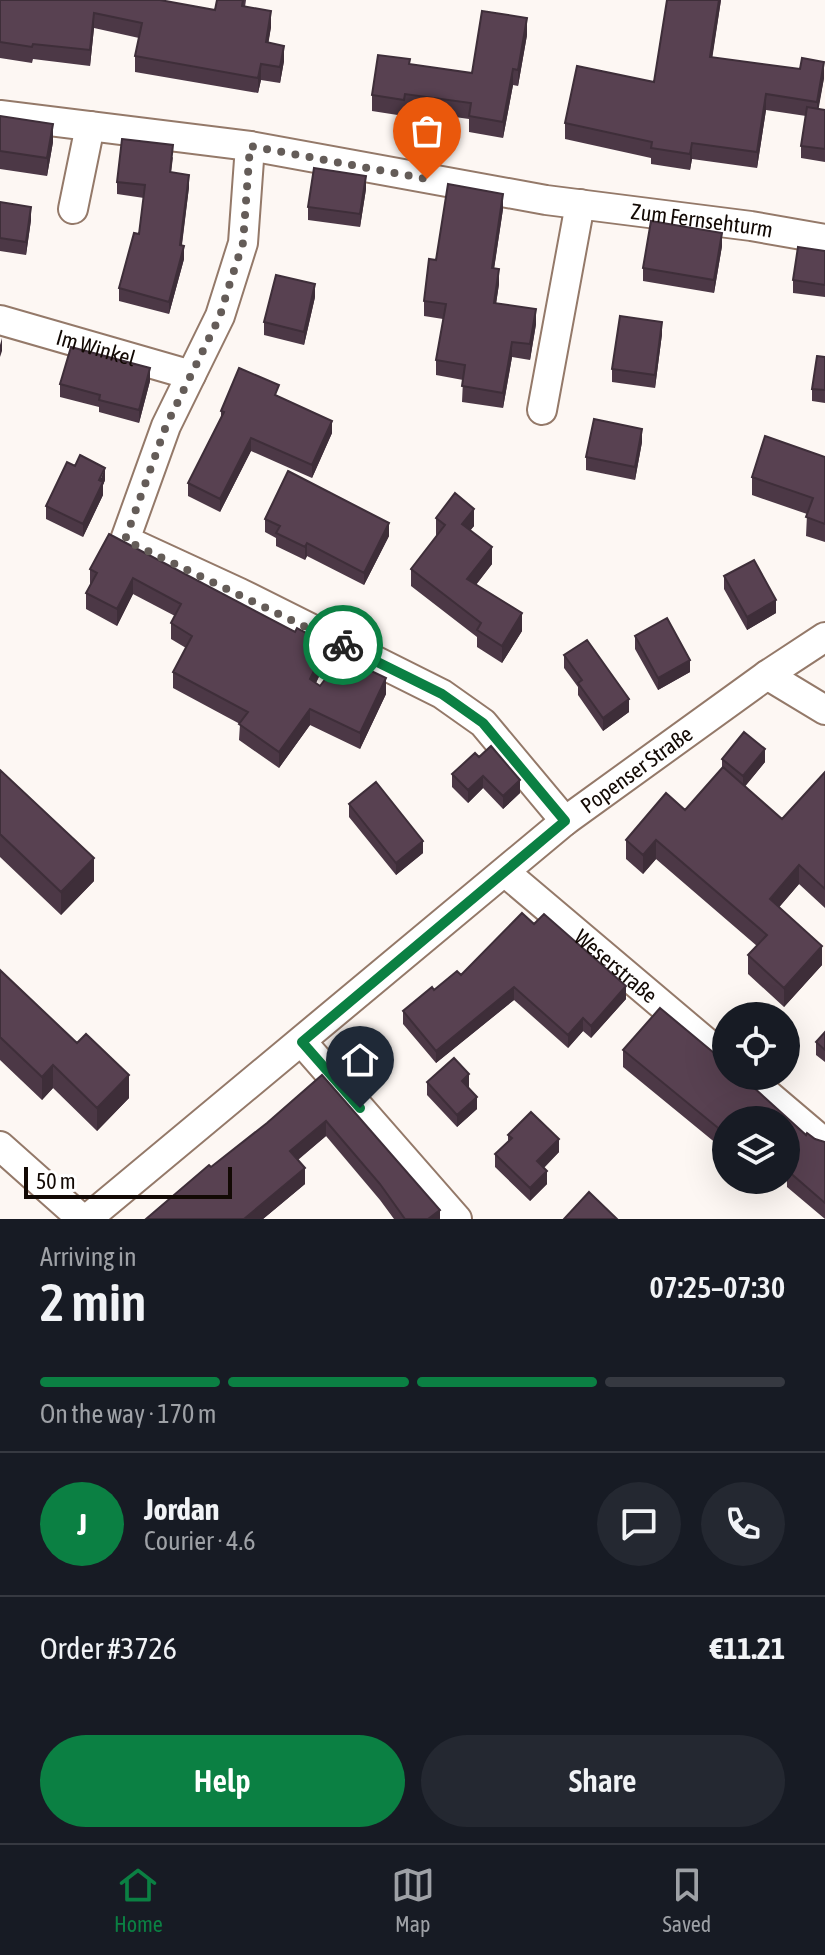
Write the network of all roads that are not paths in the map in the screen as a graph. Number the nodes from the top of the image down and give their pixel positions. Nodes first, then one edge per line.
1 (0, 115) edge
2 (90, 126) junction
3 (250, 146) junction
4 (580, 204) junction
5 (73, 209) dead end
6 (825, 239) edge
7 (0, 320) edge
8 (191, 375) junction
9 (542, 410) dead end
10 (825, 637) edge
11 (767, 675) junction
12 (825, 710) edge
13 (565, 821) junction
14 (506, 873) junction
15 (302, 1042) junction
16 (712, 1047) edge
17 (763, 1090) edge
18 (825, 1143) edge
19 (0, 1146) edge
20 (84, 1219) edge
21 (457, 1219) edge

1 - 2 street, Zum Fernsehturm
2 - 3 street, Zum Fernsehturm
2 - 5 street
3 - 4 street, Zum Fernsehturm
3 - 8 street
4 - 6 street, Zum Fernsehturm
4 - 9 street
7 - 8 street, Im Winkel
8 - 13 street
10 - 11 street, Popenser Straße
11 - 12 street
11 - 13 street, Popenser Straße
13 - 14 street, Popenser Straße
14 - 15 street, Popenser Straße
14 - 16 street, Weserstraße
15 - 20 street, Popenser Straße
15 - 21 street
17 - 18 street
19 - 20 street

